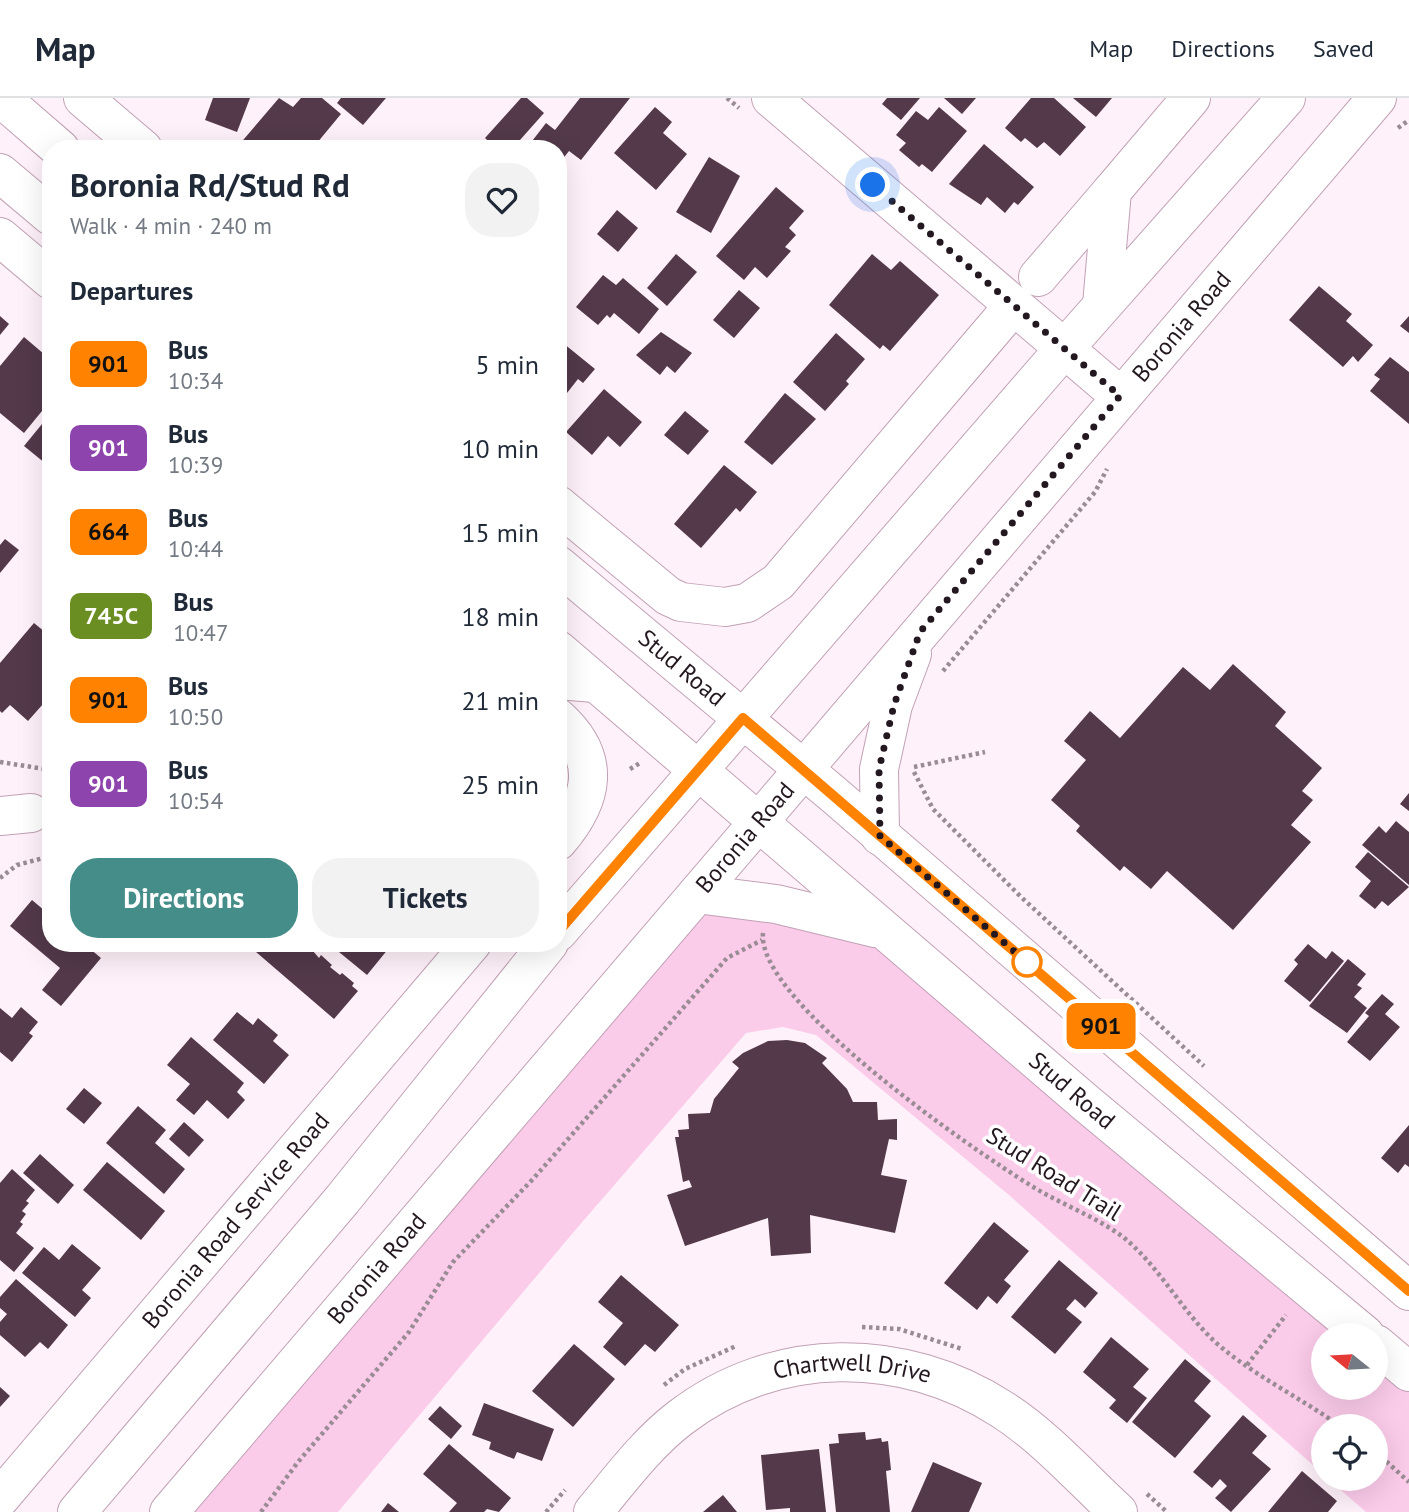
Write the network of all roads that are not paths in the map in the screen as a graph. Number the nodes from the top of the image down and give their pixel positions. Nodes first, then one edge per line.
1 (1, 98) edge
2 (83, 98) edge
3 (771, 98) edge
4 (1191, 98) edge
5 (1286, 98) edge
6 (1377, 98) edge
7 (50, 140) edge
8 (132, 140) edge
9 (0, 173) edge
10 (1112, 191) junction
11 (42, 208) edge
12 (0, 237) edge
13 (42, 272) edge
14 (1026, 291) junction
15 (1102, 305) junction
16 (1064, 349) junction
17 (1120, 396) junction
18 (567, 512) edge
19 (567, 572) edge
20 (920, 632) junction
21 (567, 665) edge
22 (577, 682) edge
23 (743, 718) junction
24 (567, 727) edge
25 (803, 769) junction
26 (697, 770) junction
27 (758, 822) junction
28 (567, 829) edge
29 (880, 836) junction
30 (697, 894) junction
31 (567, 922) edge
32 (880, 929) junction
33 (464, 952) edge
34 (542, 952) edge
35 (1409, 1291) edge
36 (1351, 1323) edge
37 (1388, 1354) edge
38 (1409, 1372) edge
39 (0, 1498) edge
40 (77, 1512) edge
41 (169, 1512) edge
42 (593, 1512) edge
43 (1118, 1512) edge

1 - 7 main road
2 - 8 main road
3 - 14 main road
4 - 10 main road
5 - 15 main road
6 - 17 main road, Boronia Road
9 - 11 main road
10 - 14 main road
10 - 15 main road
12 - 13 main road
14 - 16 main road
14 - 18 main road, Stud Road
15 - 16 main road
16 - 17 main road
16 - 23 main road
17 - 20 main road, Boronia Road
19 - 23 main road, Stud Road
20 - 25 main road, Boronia Road
20 - 29 main road
21 - 22 main road, Stud Road
22 - 26 main road, Stud Road
23 - 25 main road, Stud Road
23 - 26 main road
24 - 28 main road
25 - 27 main road, Boronia Road
25 - 29 main road, Stud Road
26 - 27 main road, Stud Road
26 - 31 main road
27 - 30 main road, Boronia Road
27 - 32 main road, Stud Road
29 - 35 main road, Stud Road
30 - 32 main road
30 - 41 main road, Boronia Road
32 - 36 main road, Stud Road
33 - 39 main road, Boronia Road Service Road
34 - 40 main road
37 - 38 main road
42 - 43 main road, Chartwell Drive

